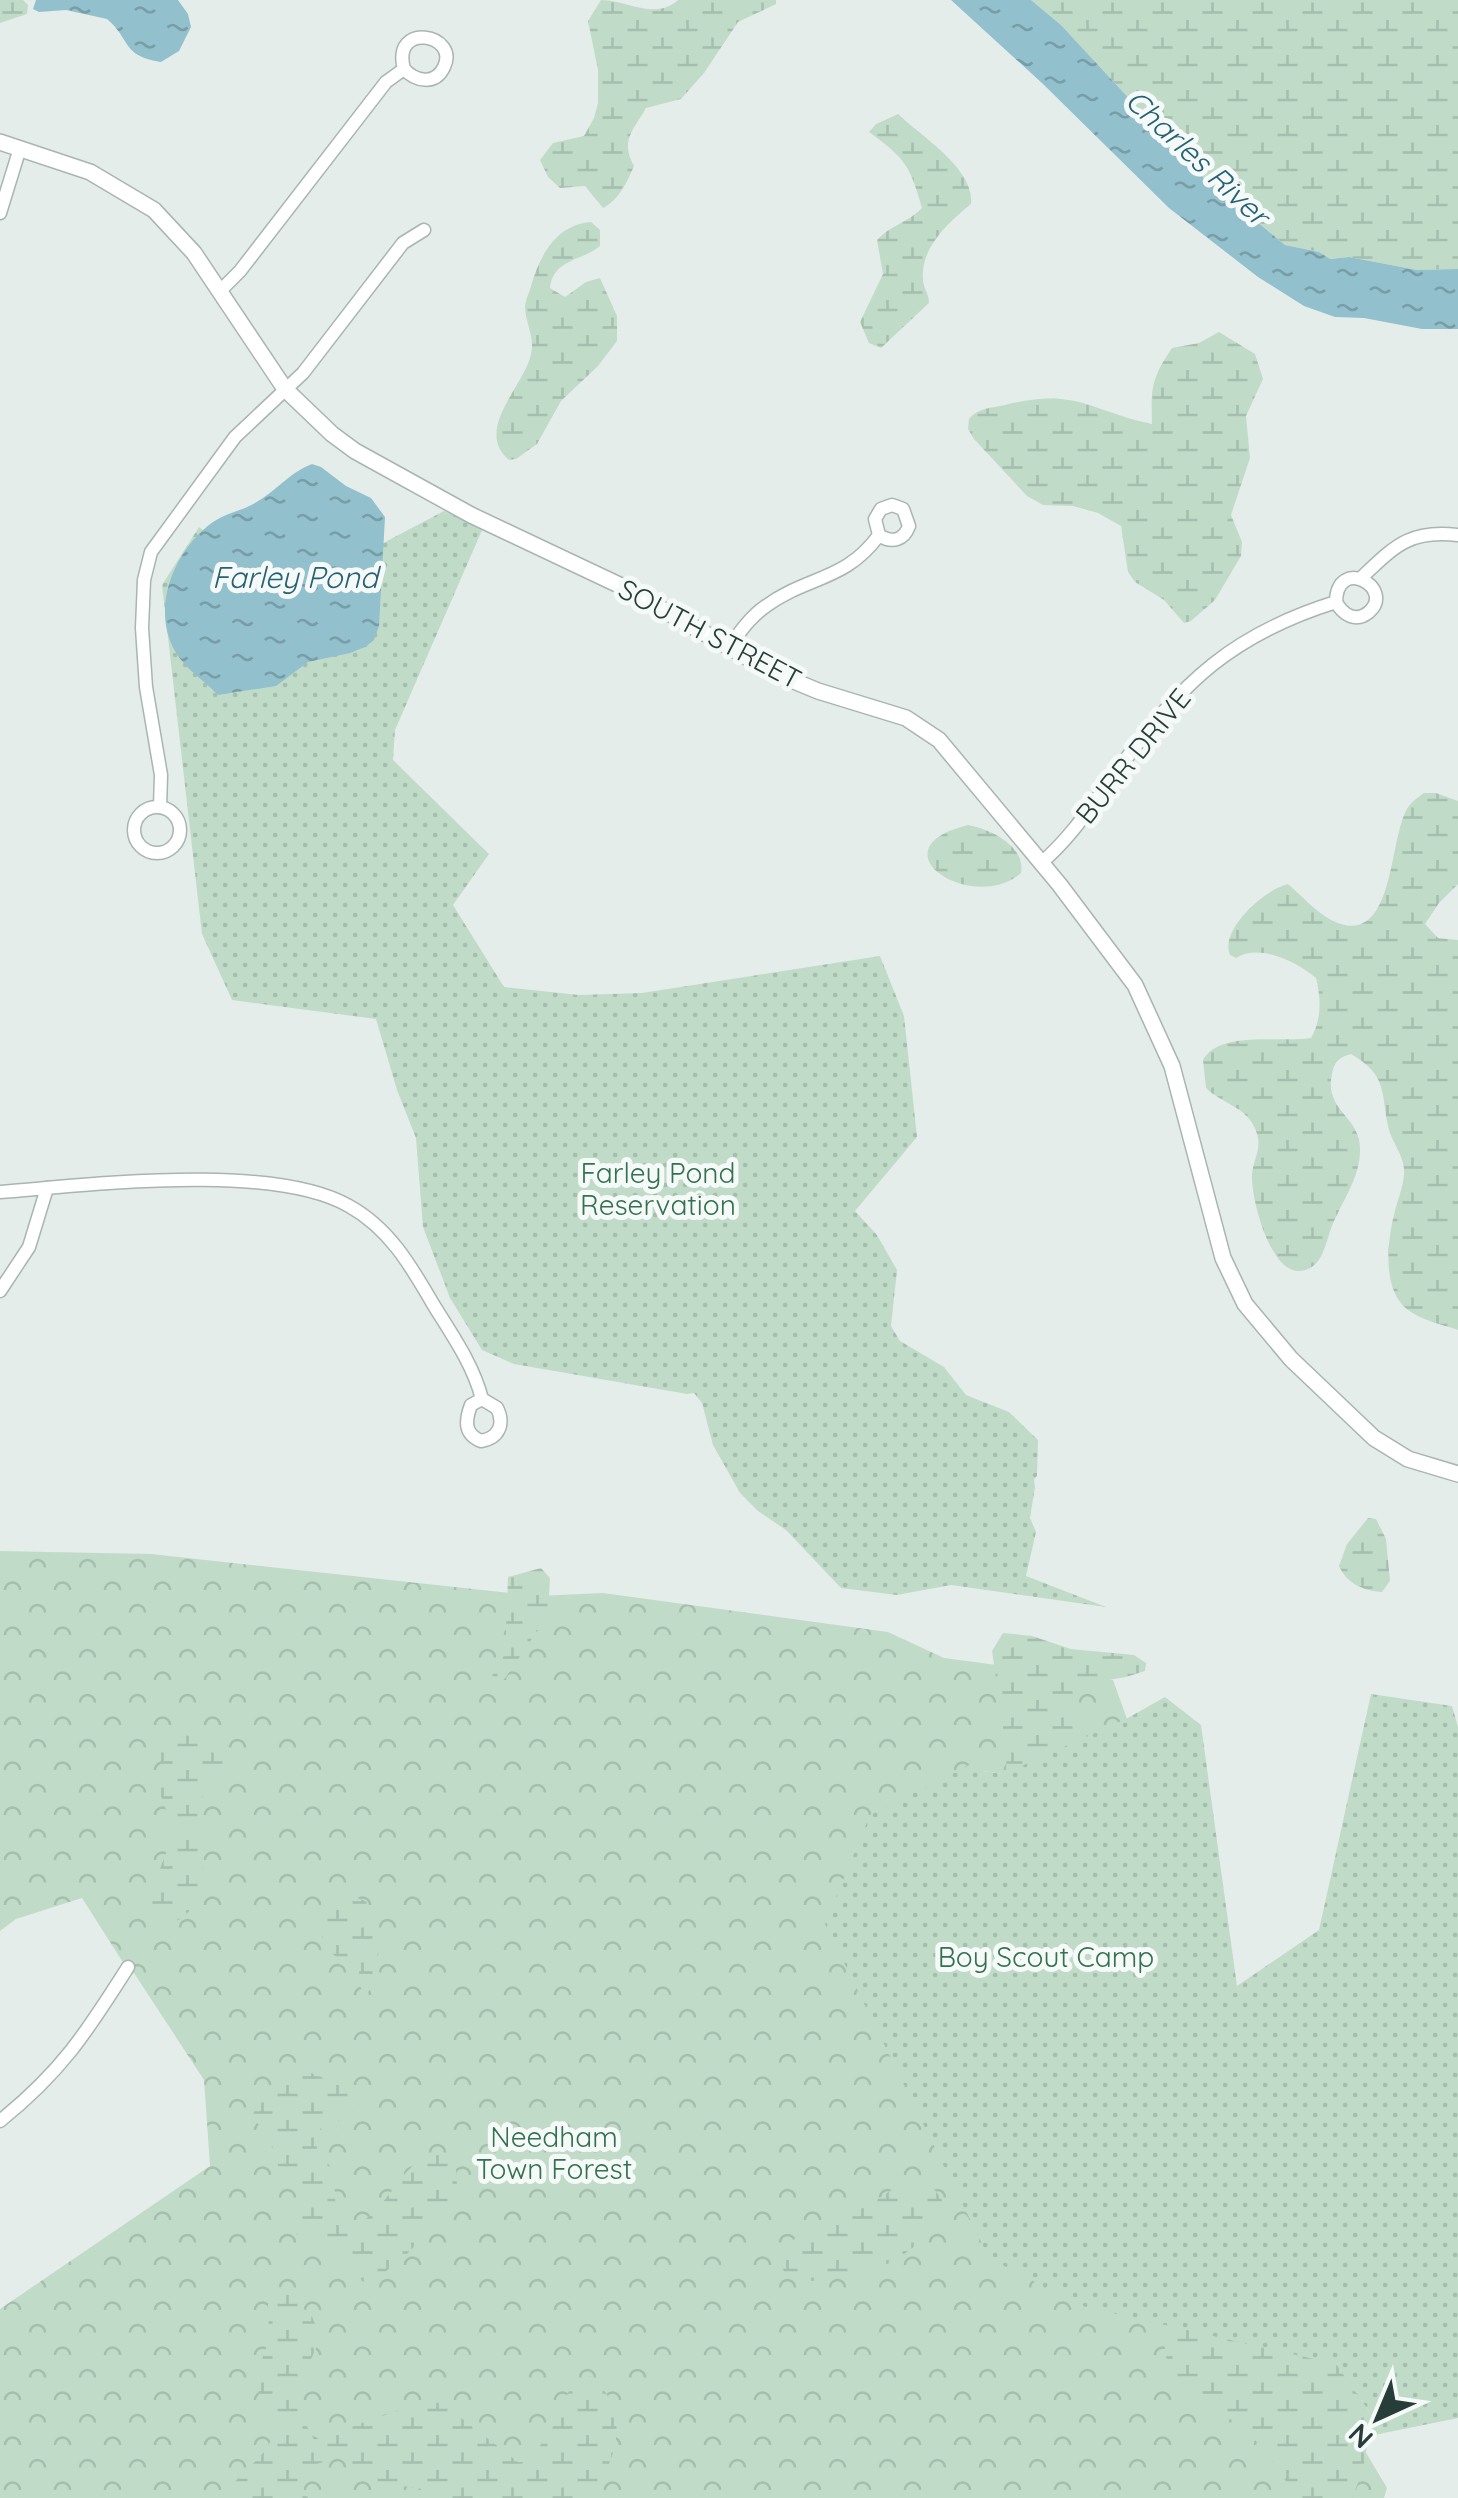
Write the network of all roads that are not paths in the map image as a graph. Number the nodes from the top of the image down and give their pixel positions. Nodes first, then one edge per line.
1 (404, 69) dead end
2 (0, 142) edge
3 (20, 148) junction
4 (0, 213) edge
5 (424, 230) dead end
6 (220, 291) junction
7 (286, 389) junction
8 (879, 535) dead end
9 (1458, 535) edge
10 (1361, 578) junction
11 (1336, 602) junction
12 (729, 647) junction
13 (160, 807) dead end
14 (1041, 862) junction
15 (47, 1188) junction
16 (0, 1192) edge
17 (0, 1290) edge
18 (482, 1399) dead end
19 (1458, 1474) edge
20 (128, 1967) dead end
21 (0, 2120) edge

1 - 6 street
2 - 3 street, SOUTH STREET
3 - 4 street
3 - 6 street, SOUTH STREET
5 - 7 street
6 - 7 street, SOUTH STREET
7 - 12 street, SOUTH STREET
7 - 13 street
8 - 12 street
9 - 10 street
10 - 11 street, BURR DRIVE
10 - 11 street, BURR DRIVE
11 - 14 street, BURR DRIVE
12 - 14 street, SOUTH STREET
14 - 19 street, SOUTH STREET
15 - 16 street
15 - 17 street
15 - 18 street
20 - 21 street

